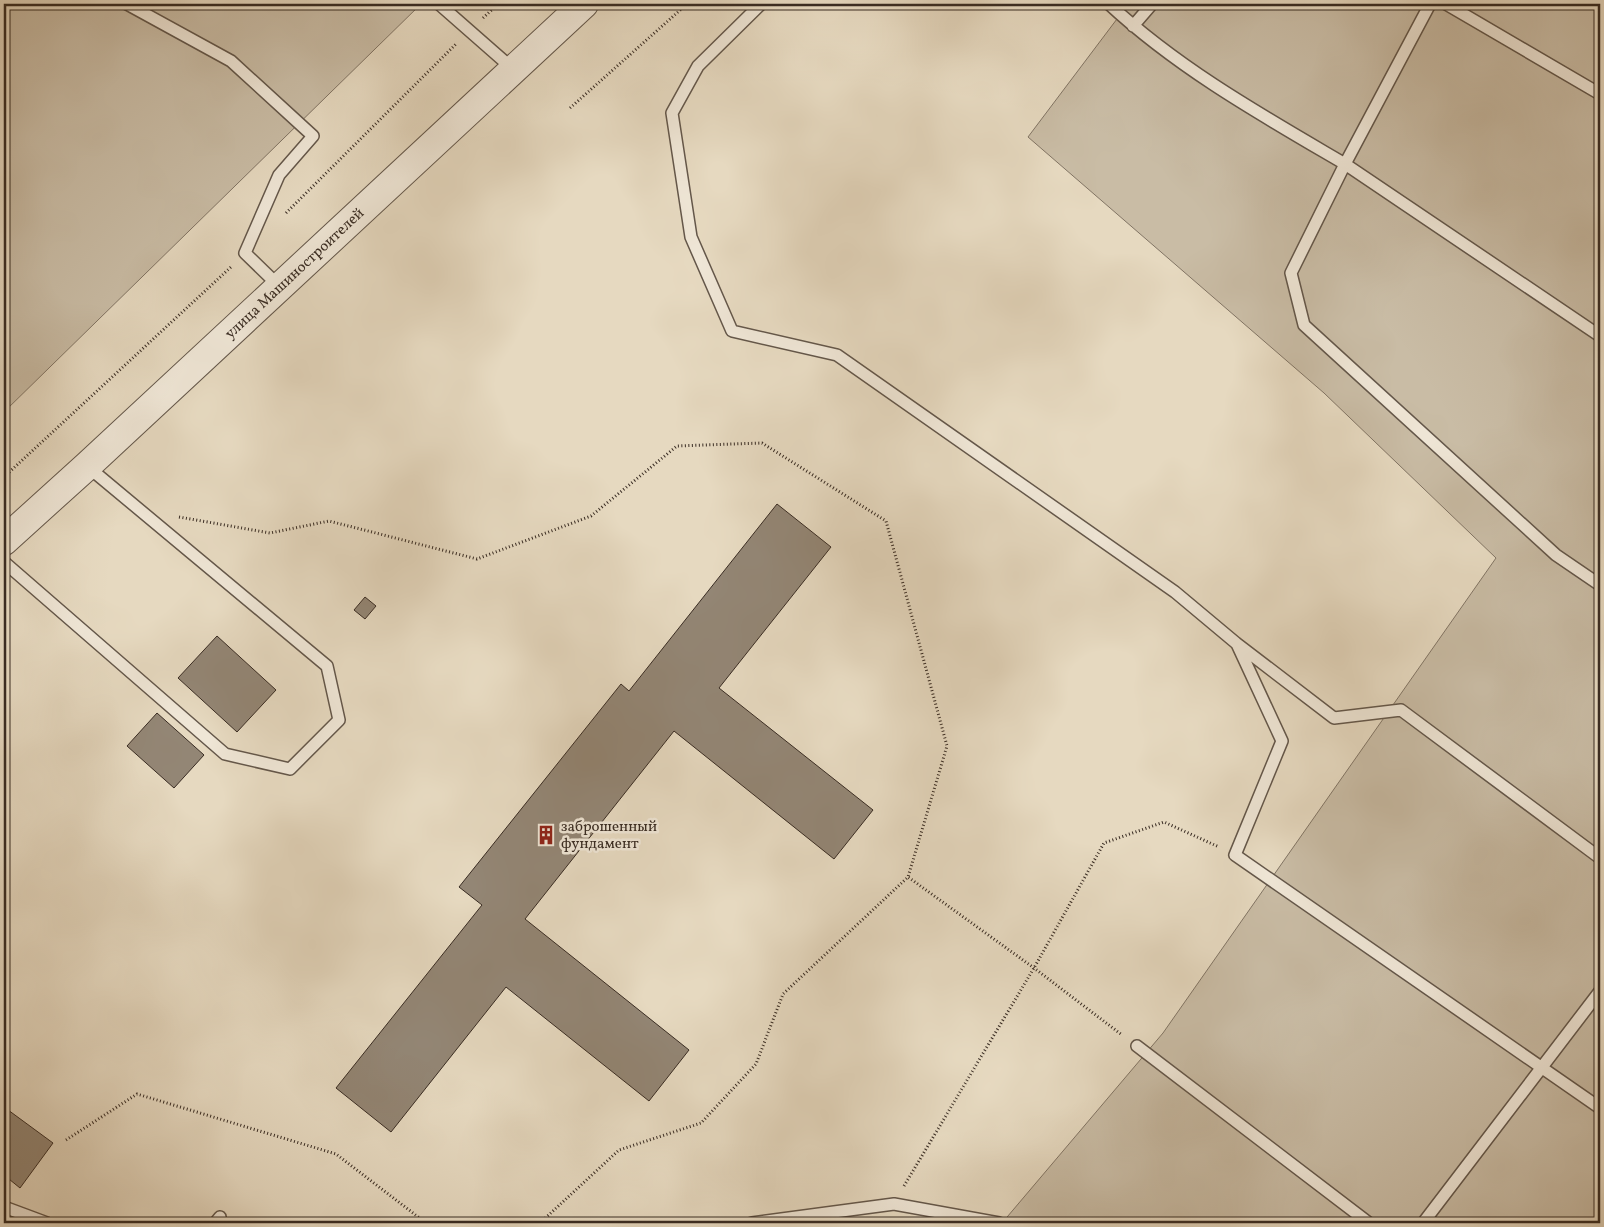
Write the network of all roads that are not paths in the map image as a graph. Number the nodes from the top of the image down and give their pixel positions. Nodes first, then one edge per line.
1 (127, 4) edge
2 (438, 4) edge
3 (584, 4) edge
4 (761, 4) edge
5 (1109, 4) edge
6 (1152, 4) edge
7 (1430, 4) edge
8 (1446, 4) edge
9 (1133, 26) junction
10 (513, 69) junction
11 (1600, 94) edge
12 (1345, 164) junction
13 (280, 287) junction
14 (1600, 336) edge
15 (87, 466) junction
16 (4, 541) edge
17 (4, 562) edge
18 (1600, 584) edge
19 (1236, 643) junction
20 (1600, 858) edge
21 (1600, 992) edge
22 (1137, 1046) road end
23 (1542, 1067) junction
24 (1600, 1108) edge
25 (5, 1209) edge
26 (47, 1223) edge
27 (752, 1223) edge
28 (999, 1223) edge
29 (1369, 1223) edge
30 (1423, 1223) edge

1 - 13 lane
2 - 10 lane
3 - 10 street, улица Машиностроителей
4 - 19 lane
5 - 9 lane
6 - 9 lane
7 - 12 lane
8 - 11 lane
9 - 12 lane
10 - 13 street, улица Машиностроителей
12 - 14 lane
12 - 18 lane
13 - 15 street, улица Машиностроителей
15 - 16 street, улица Машиностроителей
15 - 17 lane
19 - 20 lane
19 - 23 lane
21 - 23 lane
22 - 29 lane
23 - 24 lane
23 - 30 lane
25 - 26 lane
27 - 28 lane

